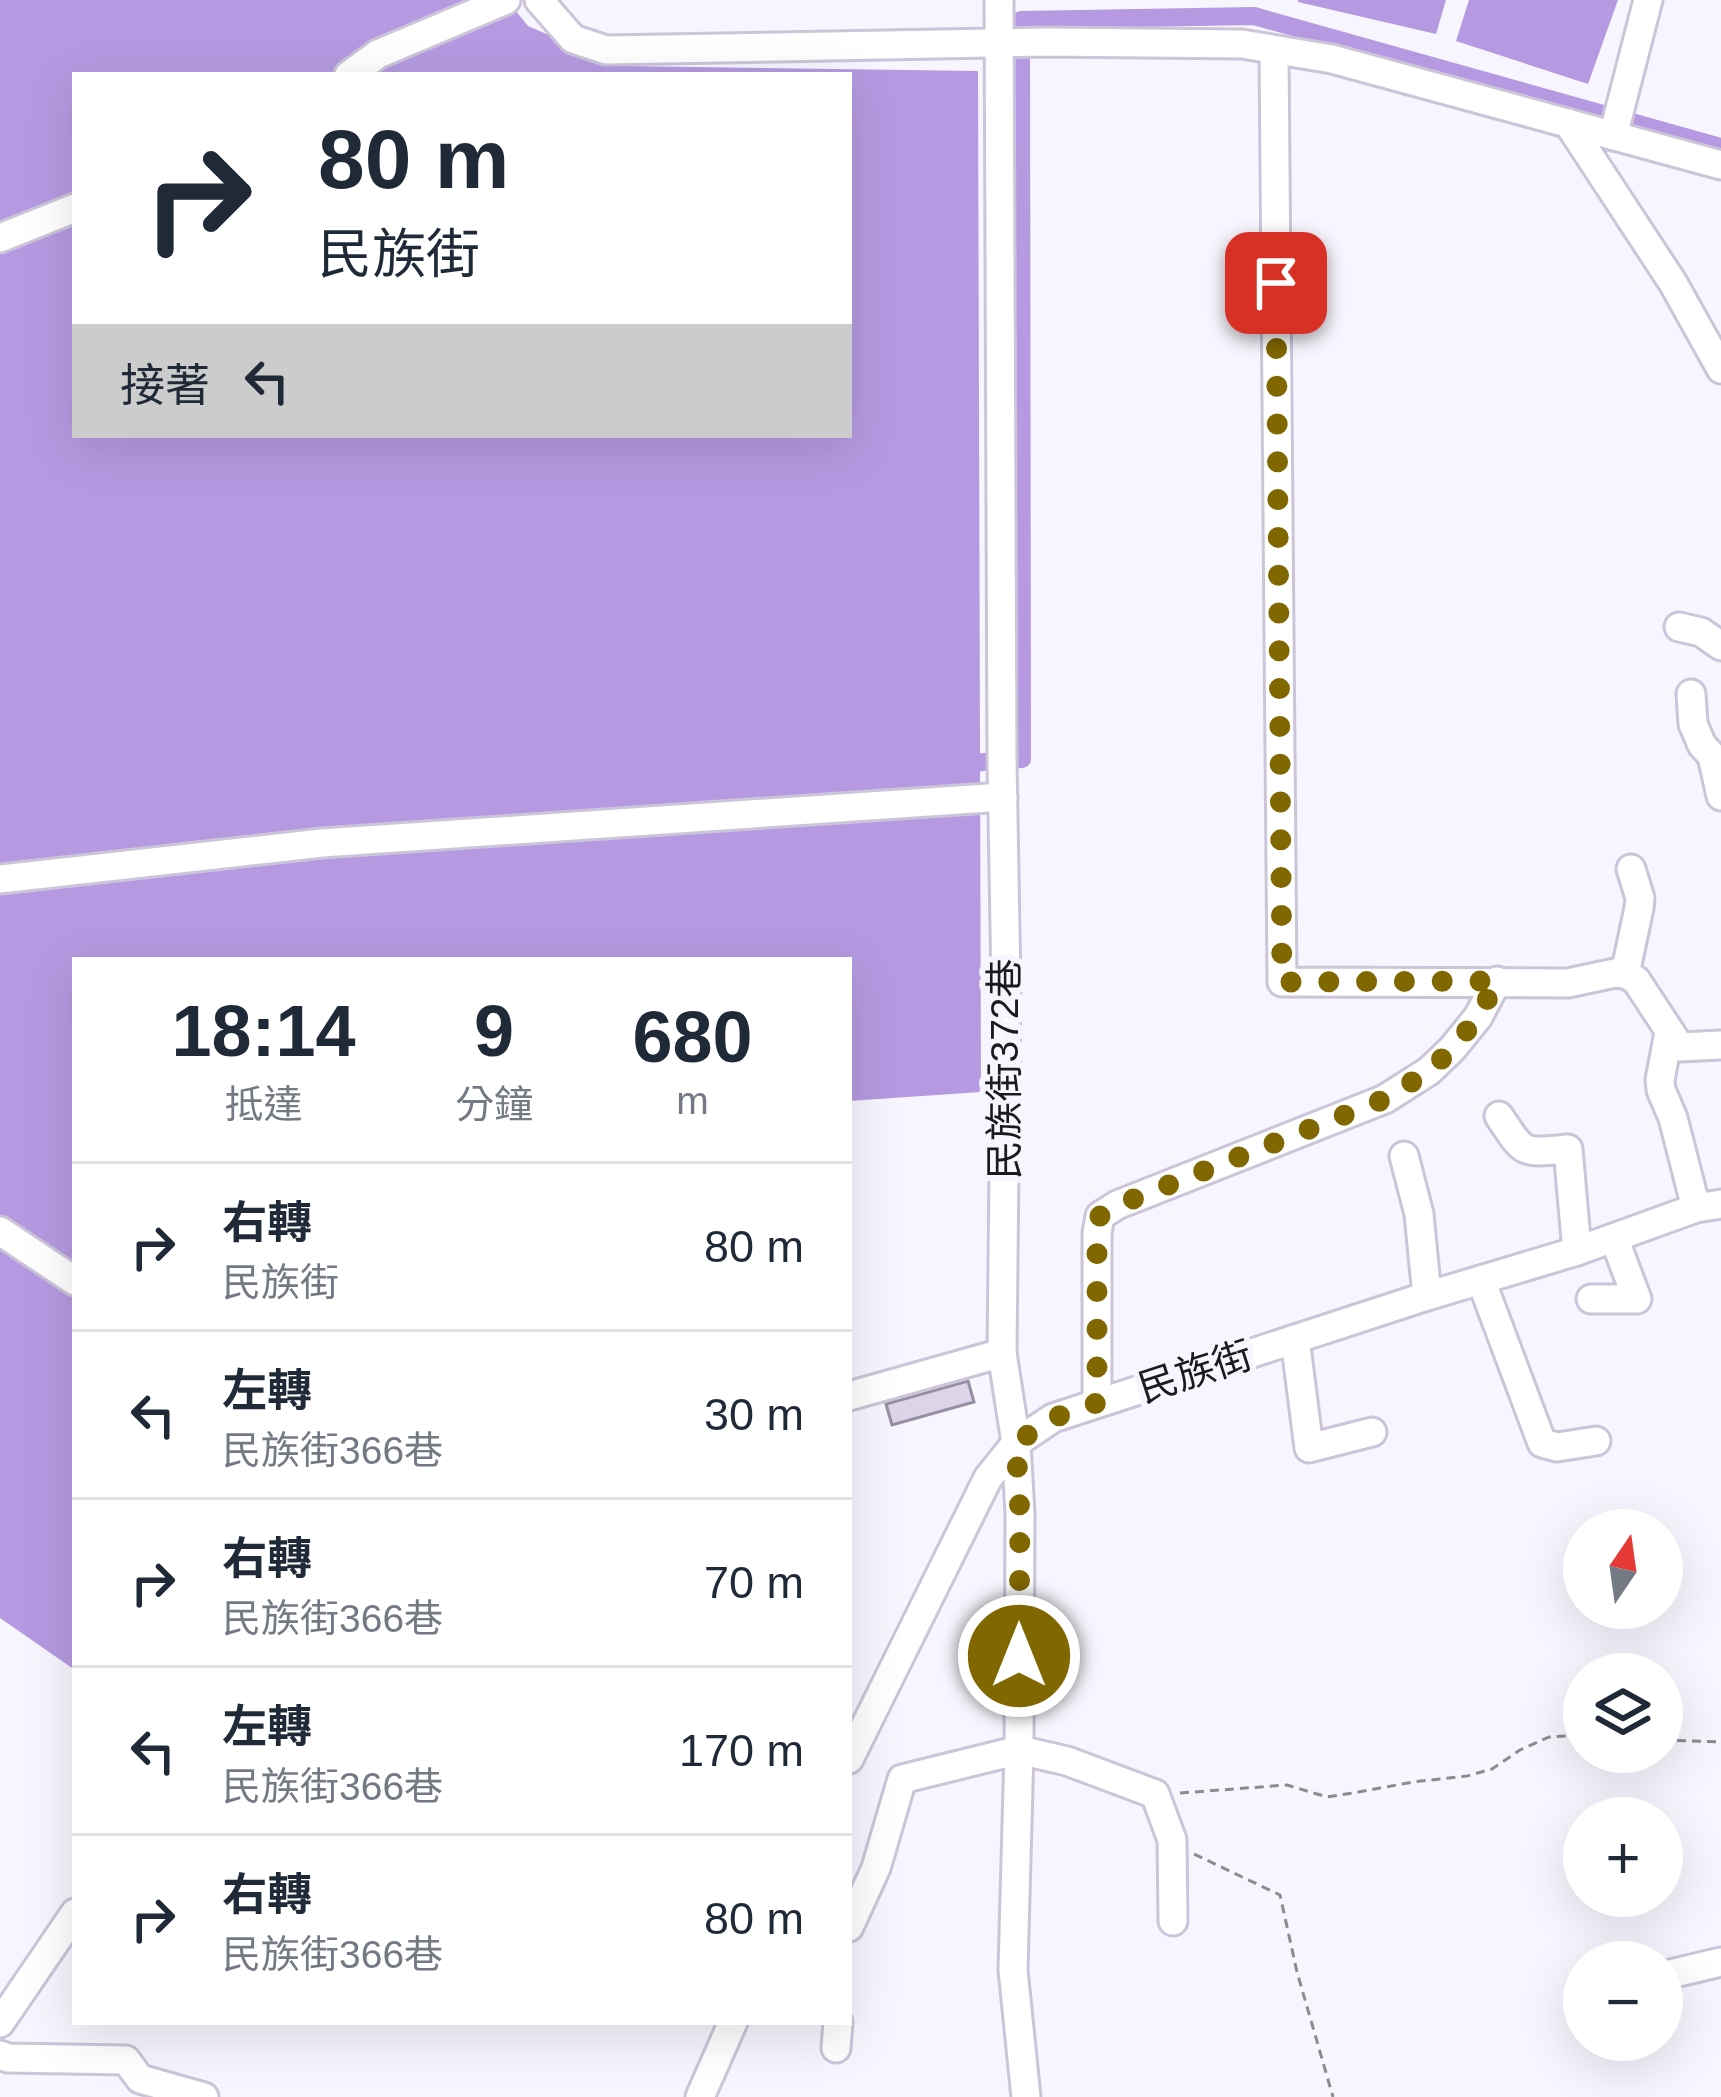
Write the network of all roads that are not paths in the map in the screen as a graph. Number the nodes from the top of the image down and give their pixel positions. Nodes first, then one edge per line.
1 (506, 0) edge
2 (539, 0) edge
3 (999, 0) edge
4 (1648, 0) edge
5 (1024, 42) junction
6 (1274, 50) junction
7 (353, 72) edge
8 (1568, 123) junction
9 (1615, 124) junction
10 (1721, 165) edge
11 (72, 209) edge
12 (0, 238) edge
13 (1721, 369) edge
14 (1679, 627) dead end
15 (1721, 646) edge
16 (1690, 694) dead end
17 (1716, 754) edge
18 (1002, 780) junction
19 (1721, 796) edge
20 (1631, 869) dead end
21 (0, 879) edge
22 (1625, 974) junction
23 (1497, 981) junction
24 (1669, 1032) junction
25 (1721, 1045) edge
26 (1499, 1116) dead end
27 (1404, 1156) dead end
28 (1708, 1206) edge
29 (0, 1231) edge
30 (1614, 1238) junction
31 (1576, 1251) junction
32 (72, 1279) edge
33 (1480, 1280) junction
34 (1427, 1296) junction
35 (1592, 1299) dead end
36 (1295, 1339) junction
37 (1002, 1353) junction
38 (852, 1395) edge
39 (1097, 1403) junction
40 (1372, 1432) dead end
41 (1596, 1442) dead end
42 (1016, 1443) junction
43 (1019, 1750) junction
44 (852, 1753) edge
45 (72, 1917) edge
46 (852, 1921) edge
47 (1172, 1921) dead end
48 (1721, 1962) edge
49 (1683, 1971) edge
50 (0, 2023) edge
51 (732, 2025) edge
52 (0, 2055) edge
53 (204, 2097) edge
54 (700, 2097) edge
55 (1026, 2097) edge

1 - 7 street
2 - 5 street
3 - 5 street, 民族街372巷
4 - 9 street
5 - 6 street
5 - 18 street, 民族街372巷
6 - 8 street
6 - 23 street
8 - 9 street
8 - 13 street
9 - 10 street
11 - 12 street
14 - 15 street
16 - 17 street
17 - 19 street
18 - 21 street
18 - 37 street, 民族街372巷
20 - 22 street
22 - 23 street
22 - 24 street
23 - 39 street
24 - 25 street
24 - 28 street
26 - 31 street
27 - 34 street
28 - 30 street, 民族街
29 - 32 street
30 - 31 street, 民族街
30 - 35 street
31 - 33 street, 民族街
33 - 34 street, 民族街
33 - 41 street
34 - 36 street, 民族街
36 - 39 street, 民族街
36 - 40 street
37 - 38 street
37 - 42 street, 民族街372巷
39 - 42 street, 民族街
42 - 43 street, 民族街372巷
42 - 44 street, 民族街
43 - 46 street
43 - 47 street
43 - 55 street, 民族街372巷
45 - 50 street
48 - 49 street
51 - 54 street
52 - 53 street

